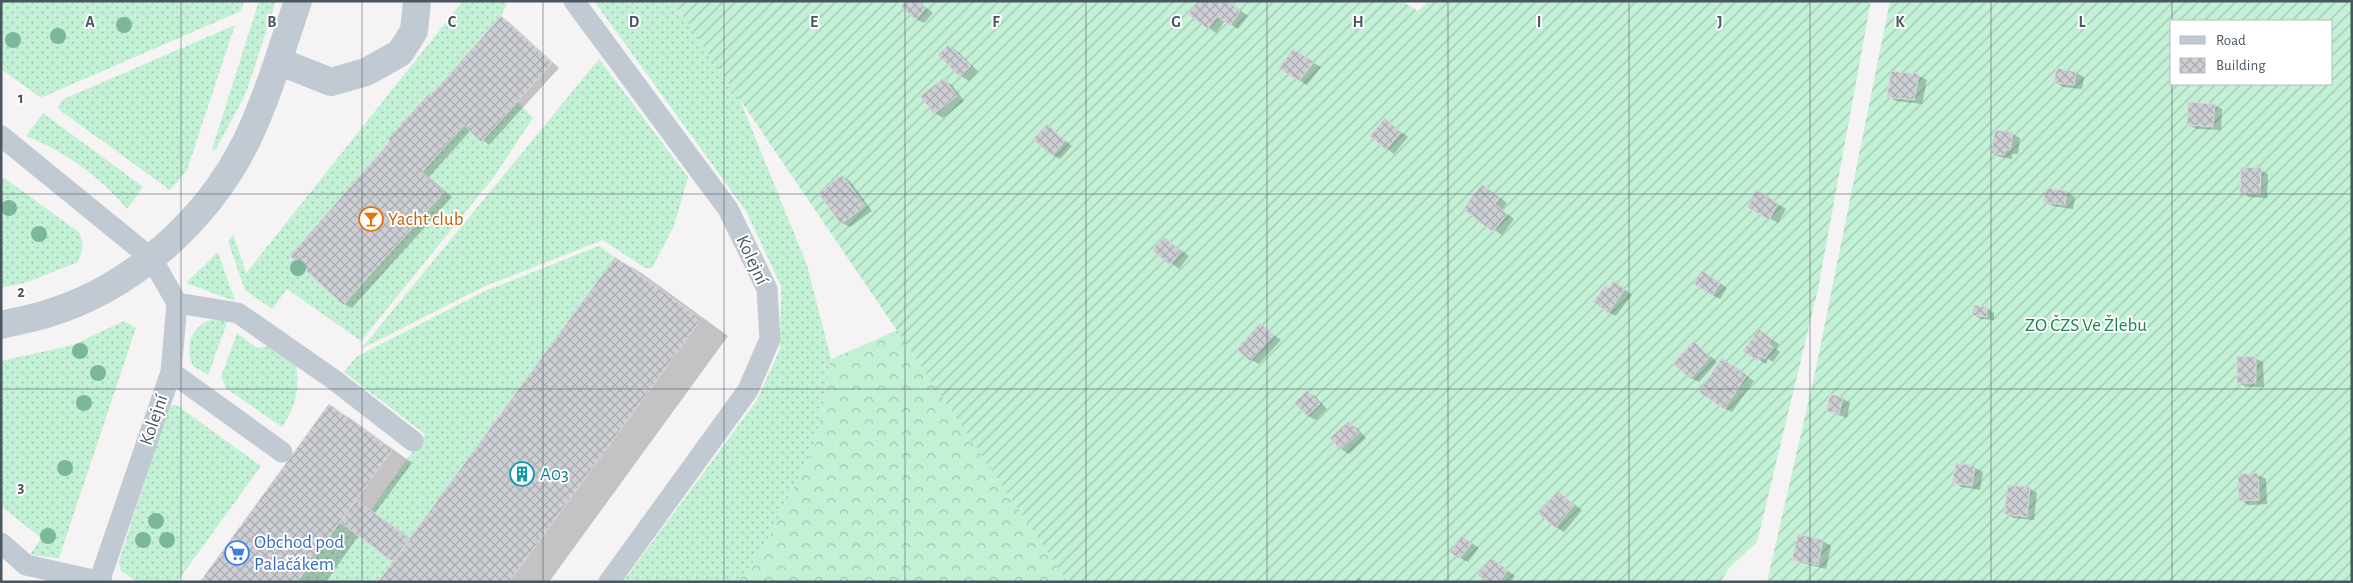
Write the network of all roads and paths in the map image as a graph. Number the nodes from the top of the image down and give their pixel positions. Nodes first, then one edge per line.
1 (298, 1) edge
2 (417, 1) edge
3 (574, 1) edge
4 (278, 61) junction
5 (1, 136) edge
6 (152, 259) junction
7 (176, 303) junction
8 (1, 325) edge
9 (171, 372) junction
10 (413, 441) dead end
11 (282, 452) dead end
12 (1, 543) edge
13 (101, 581) edge
14 (609, 582) edge

1 - 4 street
2 - 4 street
3 - 14 lane, Kolejní
4 - 6 street
5 - 6 lane
6 - 7 lane
6 - 8 street
7 - 9 lane, Kolejní
7 - 10 lane
9 - 11 lane
9 - 13 lane, Kolejní
12 - 13 lane

